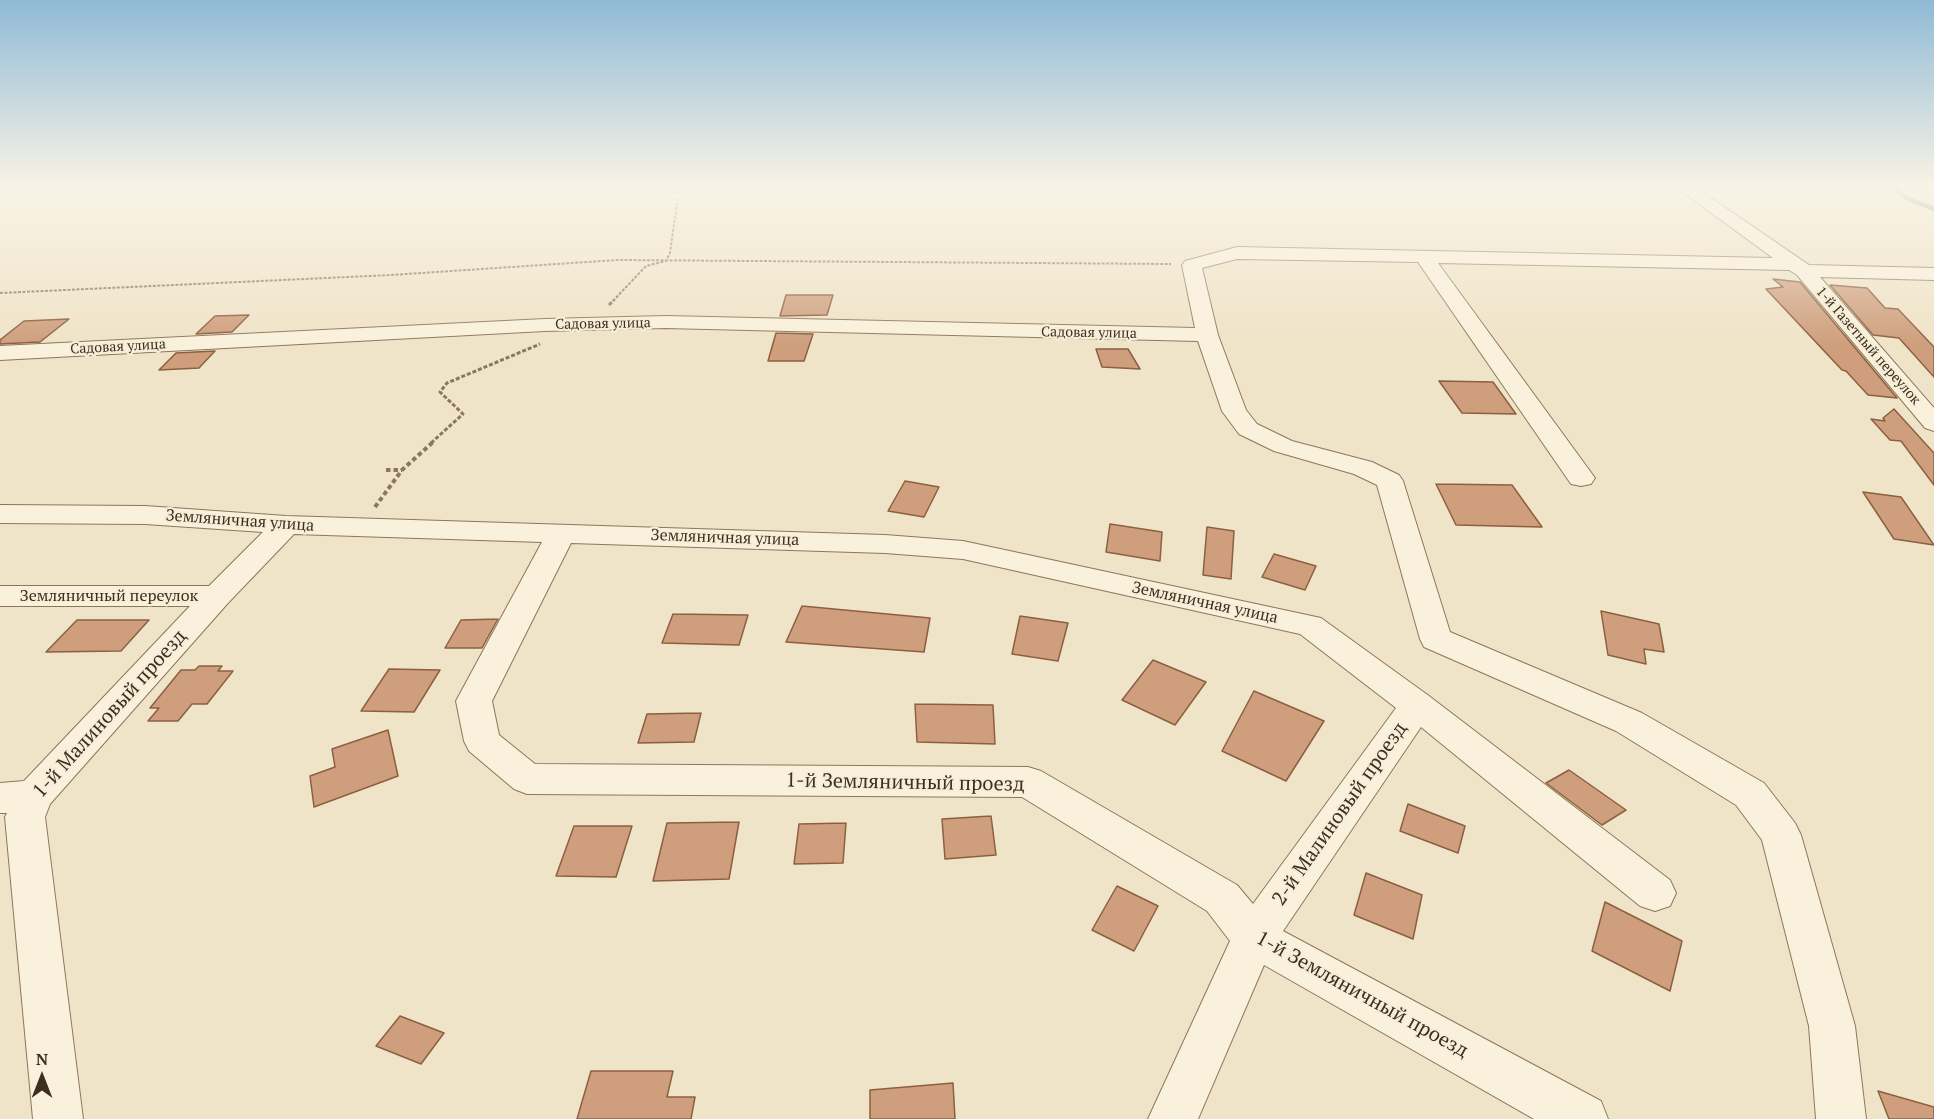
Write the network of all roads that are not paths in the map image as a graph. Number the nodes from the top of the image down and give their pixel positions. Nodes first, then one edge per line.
1 (1757, 239) edge
2 (1424, 257) junction
3 (1798, 268) junction
4 (1934, 274) edge
5 (1207, 335) junction
6 (0, 353) edge
7 (1934, 423) edge
8 (1581, 478) dead end
9 (0, 514) edge
10 (286, 525) junction
11 (561, 533) junction
12 (0, 596) edge
13 (217, 596) junction
14 (1417, 705) junction
15 (17, 797) edge
16 (1655, 893) dead end
17 (1254, 937) junction
18 (58, 1119) edge
19 (1173, 1119) edge
20 (1583, 1119) edge
21 (1841, 1119) edge

1 - 3 street, 1-й Газетный переулок
2 - 3 street
2 - 5 street
2 - 8 street
3 - 4 street
3 - 7 street, 1-й Газетный переулок
5 - 6 street, Садовая улица
5 - 21 street
9 - 10 street, Земляничная улица
10 - 11 street, Земляничная улица
10 - 13 street, 1-й Малиновый проезд
11 - 14 street, Земляничная улица
11 - 17 street, 1-й Земляничный проезд
12 - 13 street, Земляничный переулок
13 - 15 street, 1-й Малиновый проезд
14 - 16 street, Земляничная улица
14 - 17 street, 2-й Малиновый проезд
15 - 18 street, 1-й Малиновый проезд
17 - 19 street, 2-й Малиновый проезд
17 - 20 street, 1-й Земляничный проезд

